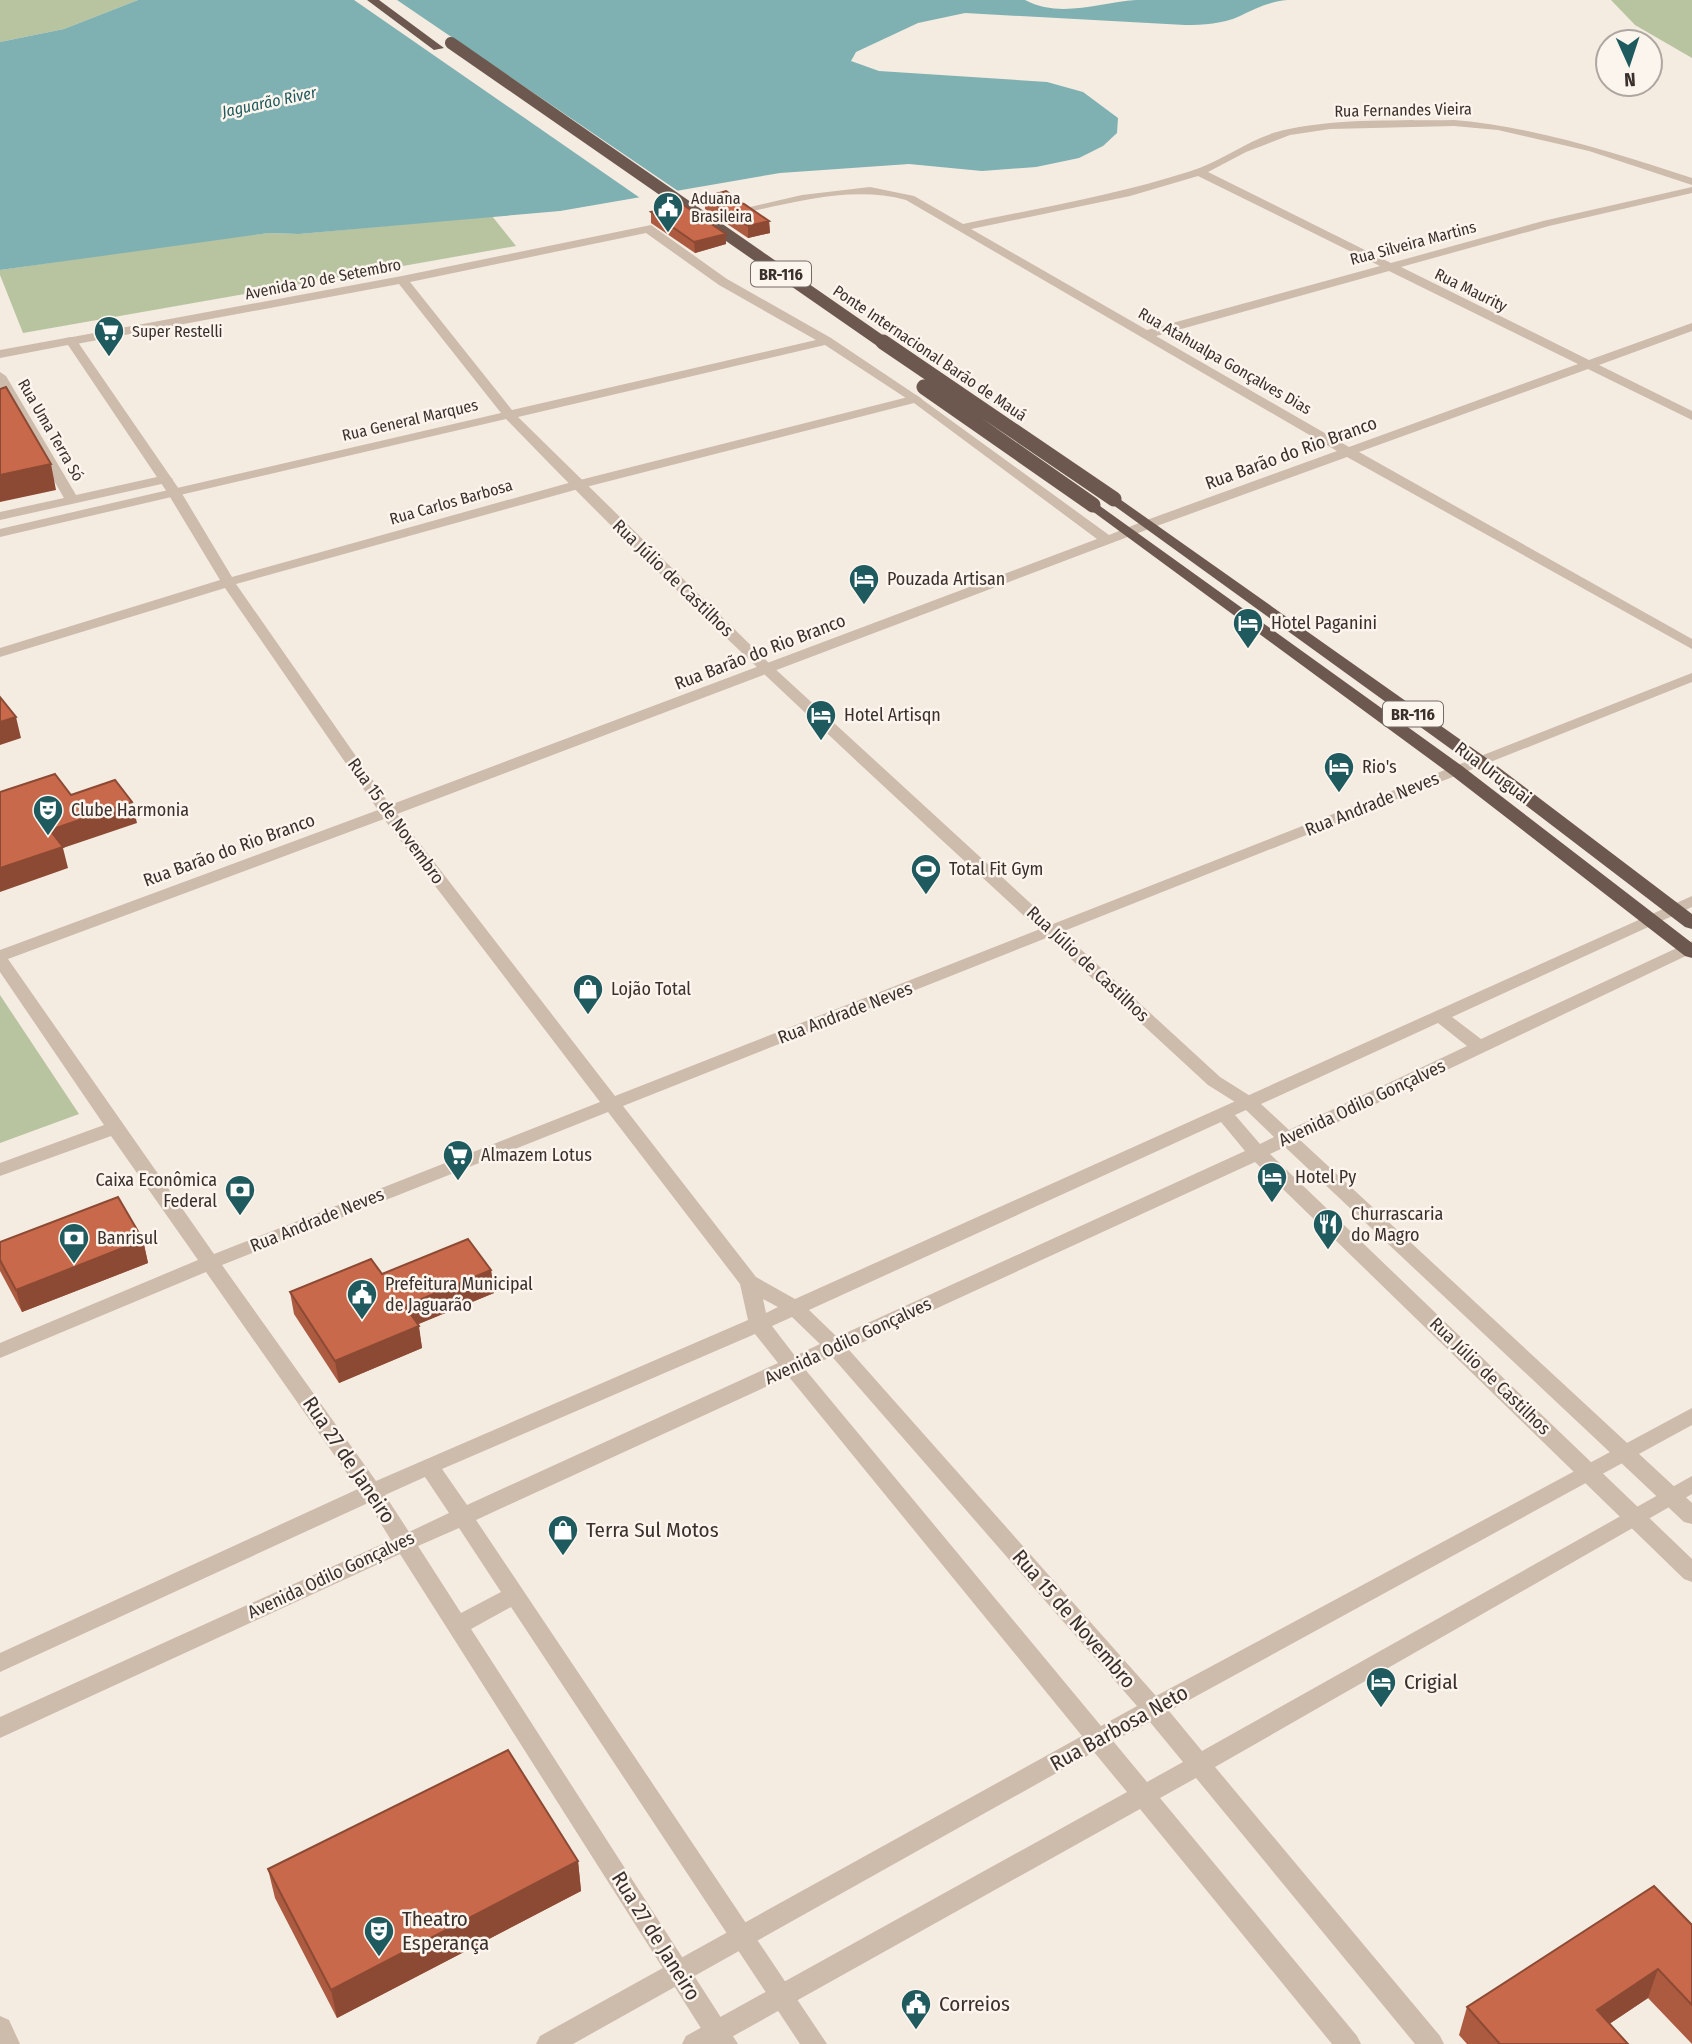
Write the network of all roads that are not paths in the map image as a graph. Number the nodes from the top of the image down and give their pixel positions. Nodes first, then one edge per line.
1 (372, 0) edge
2 (389, 0) edge
3 (445, 45) junction
4 (1199, 172) junction
5 (1692, 182) edge
6 (1692, 190) edge
7 (739, 211) edge
8 (961, 228) junction
9 (1386, 266) junction
10 (402, 280) junction
11 (1692, 327) edge
12 (1144, 335) junction
13 (71, 341) junction
14 (827, 341) junction
15 (0, 354) edge
16 (1588, 364) junction
17 (0, 376) edge
18 (916, 399) junction
19 (17, 402) junction
20 (0, 405) edge
21 (509, 415) junction
22 (1692, 416) edge
23 (1350, 453) junction
24 (577, 485) junction
25 (170, 486) junction
26 (72, 500) junction
27 (0, 516) edge
28 (1149, 524) junction
29 (1130, 531) junction
30 (0, 533) edge
31 (1107, 540) junction
32 (228, 582) junction
33 (1692, 645) edge
34 (0, 653) edge
35 (768, 670) junction
36 (1692, 677) edge
37 (1479, 761) junction
38 (1456, 770) junction
39 (387, 812) junction
40 (1683, 905) edge
41 (1651, 920) junction
42 (1692, 923) edge
43 (1053, 931) junction
44 (1690, 949) edge
45 (0, 957) edge
46 (1440, 1016) junction
47 (1479, 1047) junction
48 (1214, 1081) junction
49 (1249, 1103) junction
50 (612, 1104) junction
51 (1224, 1114) junction
52 (115, 1128) junction
53 (1286, 1139) junction
54 (1257, 1153) junction
55 (0, 1170) edge
56 (212, 1262) junction
57 (749, 1282) junction
58 (795, 1308) junction
59 (760, 1324) junction
60 (835, 1347) junction
61 (0, 1352) edge
62 (792, 1367) junction
63 (1692, 1416) edge
64 (1623, 1453) junction
65 (429, 1466) junction
66 (1588, 1471) junction
67 (1692, 1484) edge
68 (372, 1492) junction
69 (1671, 1496) junction
70 (462, 1515) junction
71 (1634, 1516) junction
72 (1692, 1516) edge
73 (404, 1542) junction
74 (1692, 1573) edge
75 (515, 1595) junction
76 (457, 1626) junction
77 (0, 1663) edge
78 (1153, 1709) junction
79 (0, 1728) edge
80 (1099, 1738) junction
81 (1198, 1765) junction
82 (1143, 1793) junction
83 (743, 1937) junction
84 (678, 1972) junction
85 (781, 1994) junction
86 (0, 2028) edge
87 (721, 2038) edge
88 (8, 2044) edge
89 (549, 2044) edge
90 (695, 2044) edge
91 (814, 2044) edge
92 (1349, 2044) edge
93 (1430, 2044) edge

1 - 3 highway
2 - 3 highway
3 - 28 highway, Ponte Internacional Barão de Mauá / BR-116, bridge
3 - 29 highway, Ponte Internacional Barão de Mauá / BR-116, bridge
4 - 5 street, Rua Fernandes Vieira
4 - 8 street, Rua Fernandes Vieira
4 - 9 street, Rua Maurity
6 - 9 street, Rua Silveira Martins
7 - 8 street, Rua Atahualpa Gonçalves Dias
8 - 12 street, Rua Atahualpa Gonçalves Dias
9 - 12 street, Rua Silveira Martins
9 - 16 street, Rua Maurity
10 - 13 street, Avenida 20 de Setembro
10 - 14 street, Avenida 20 de Setembro
10 - 21 street, Rua Júlio de Castilhos
11 - 16 street, Rua Barão do Rio Branco
12 - 23 street, Rua Atahualpa Gonçalves Dias
13 - 15 street, Avenida 20 de Setembro
13 - 25 street, Rua 15 de Novembro
14 - 18 street
14 - 21 street, Rua General Marques
16 - 22 street, Rua Maurity
16 - 23 street, Rua Barão do Rio Branco
17 - 19 street, Rua Uma Terra Só
18 - 24 street, Rua Carlos Barbosa
18 - 31 street
19 - 20 street
19 - 26 street, Rua Uma Terra Só
21 - 24 street, Rua Júlio de Castilhos
21 - 25 street, Rua General Marques
23 - 28 street, Rua Barão do Rio Branco
23 - 33 street, Rua Atahualpa Gonçalves Dias
24 - 32 street, Rua Carlos Barbosa
24 - 35 street, Rua Júlio de Castilhos
25 - 26 street
25 - 30 street, Rua General Marques
25 - 32 street, Rua 15 de Novembro
26 - 27 street
28 - 29 street, Rua Barão do Rio Branco
28 - 37 highway, Rua Uruguai / BR-116
29 - 31 street, Rua Barão do Rio Branco
29 - 38 highway, Rua Uruguai / BR-116
31 - 35 street, Rua Barão do Rio Branco
32 - 34 street, Rua Carlos Barbosa
32 - 39 street, Rua 15 de Novembro
35 - 39 street, Rua Barão do Rio Branco
35 - 43 street, Rua Júlio de Castilhos
36 - 37 street, Rua Andrade Neves
37 - 38 street, Rua Andrade Neves
37 - 40 highway, Rua Uruguai / BR-116
38 - 41 highway, Rua Uruguai / BR-116
38 - 43 street, Rua Andrade Neves
39 - 45 street, Rua Barão do Rio Branco
39 - 50 street, Rua 15 de Novembro
40 - 41 street
40 - 42 highway, Rua Uruguai / BR-116
41 - 44 highway, Rua Uruguai / BR-116
41 - 46 street
43 - 48 street, Rua Júlio de Castilhos
43 - 50 street, Rua Andrade Neves
44 - 47 street, Avenida Odilo Gonçalves
45 - 52 street, Rua 27 de Janeiro
46 - 47 street
46 - 49 street
47 - 53 street, Avenida Odilo Gonçalves
48 - 49 street, Rua Júlio de Castilhos
48 - 51 street, Rua Júlio de Castilhos
49 - 51 street
49 - 53 street, Rua Júlio de Castilhos
50 - 56 street, Rua Andrade Neves
50 - 57 street, Rua 15 de Novembro
51 - 54 street, Rua Júlio de Castilhos
51 - 58 street
52 - 55 street
52 - 56 street, Rua 27 de Janeiro
53 - 54 street, Avenida Odilo Gonçalves
53 - 64 street, Rua Júlio de Castilhos
54 - 60 street, Avenida Odilo Gonçalves
54 - 66 street, Rua Júlio de Castilhos
56 - 61 street, Rua Andrade Neves
56 - 68 street, Rua 27 de Janeiro
57 - 58 street, Rua 15 de Novembro
57 - 59 street, Rua 15 de Novembro
58 - 59 street
58 - 60 street, Rua 15 de Novembro
59 - 62 street, Rua 15 de Novembro
59 - 65 street
60 - 62 street, Avenida Odilo Gonçalves
60 - 78 street, Rua 15 de Novembro
62 - 70 street, Avenida Odilo Gonçalves
62 - 80 street, Rua 15 de Novembro
63 - 64 street, Rua Barbosa Neto
64 - 66 street, Rua Barbosa Neto
64 - 69 street, Rua Júlio de Castilhos
65 - 68 street
65 - 70 street
66 - 71 street, Rua Júlio de Castilhos
66 - 78 street, Rua Barbosa Neto
67 - 69 street
68 - 73 street, Rua 27 de Janeiro
68 - 77 street
69 - 71 street
69 - 72 street, Rua Júlio de Castilhos
70 - 73 street, Avenida Odilo Gonçalves
70 - 75 street
71 - 74 street, Rua Júlio de Castilhos
71 - 81 street
73 - 76 street, Rua 27 de Janeiro
73 - 79 street, Avenida Odilo Gonçalves
75 - 76 street
75 - 83 street
76 - 84 street, Rua 27 de Janeiro
78 - 80 street, Rua Barbosa Neto
78 - 81 street, Rua 15 de Novembro
80 - 82 street, Rua 15 de Novembro
80 - 83 street, Rua Barbosa Neto
81 - 82 street
81 - 93 street, Rua 15 de Novembro
82 - 85 street
82 - 92 street, Rua 15 de Novembro
83 - 84 street, Rua Barbosa Neto
83 - 85 street
84 - 87 street, Rua 27 de Janeiro
84 - 89 street, Rua Barbosa Neto
85 - 87 street
85 - 91 street
86 - 88 street
87 - 90 street

